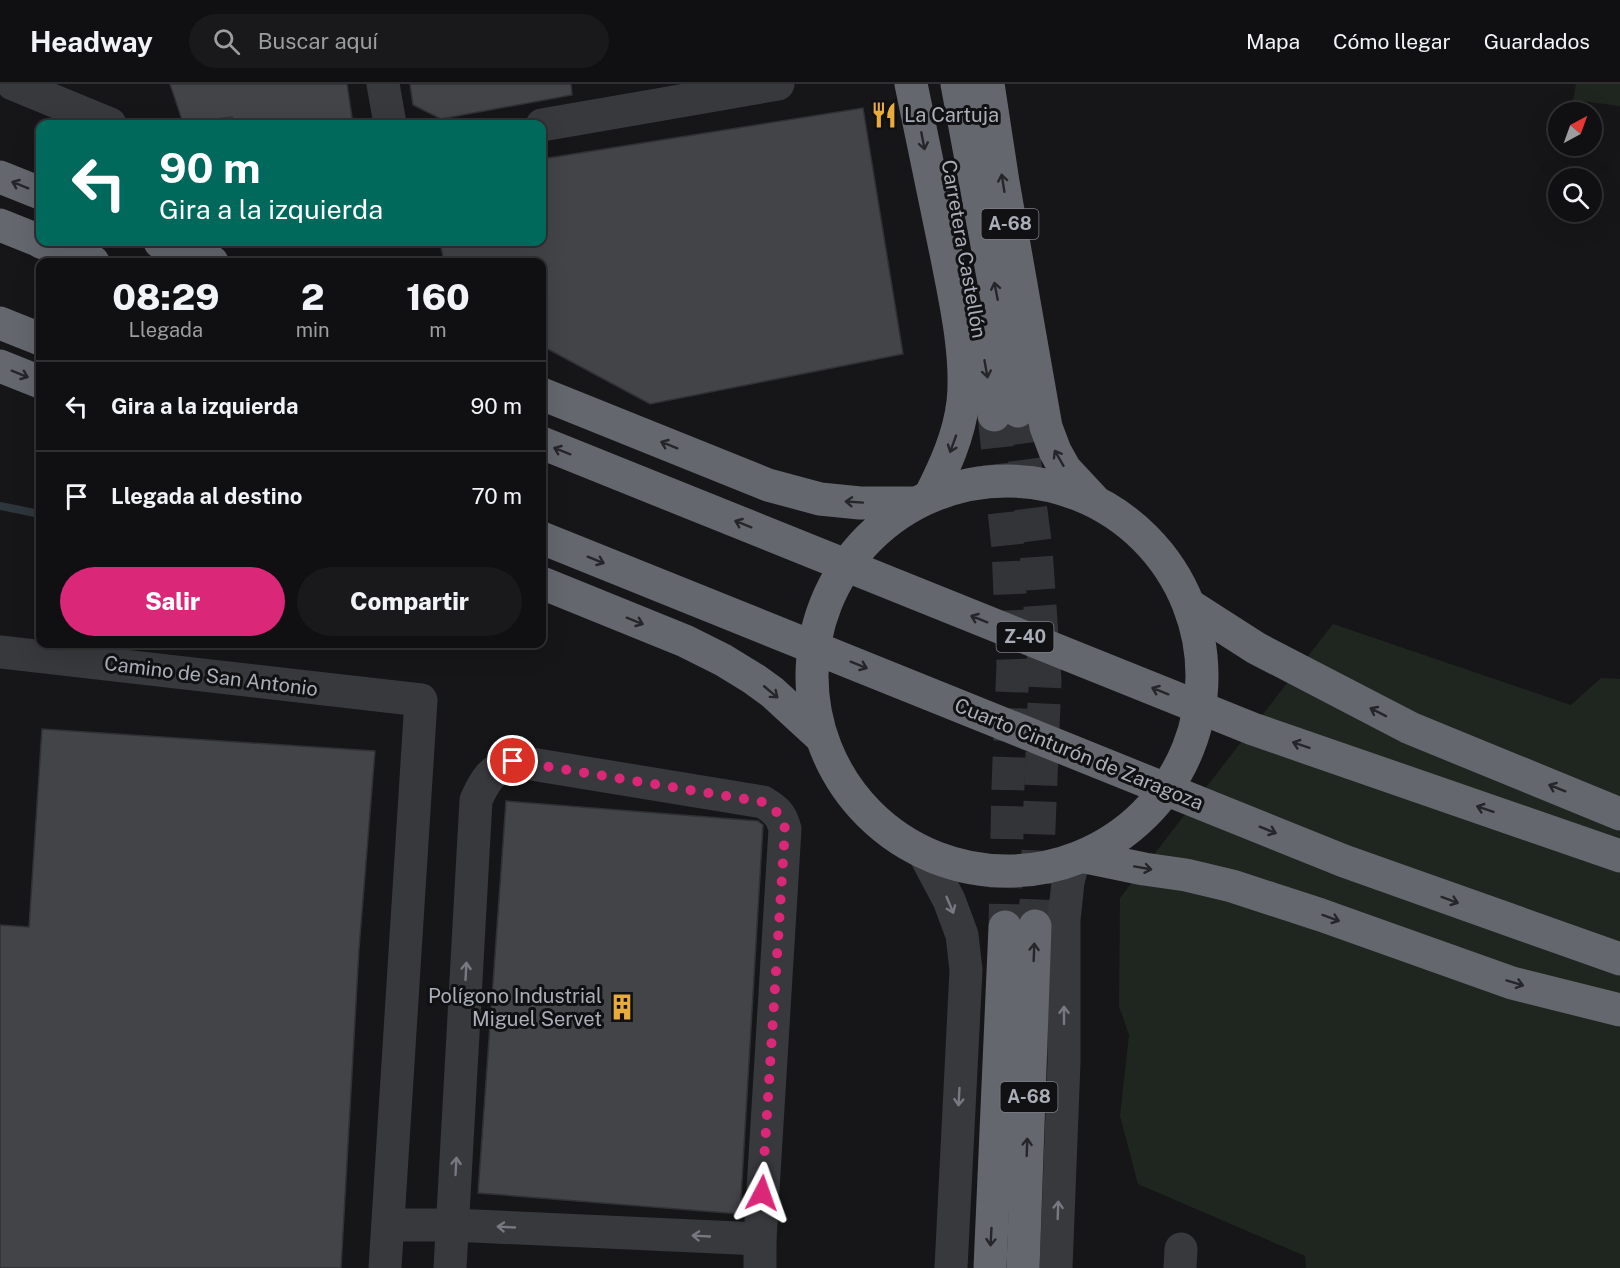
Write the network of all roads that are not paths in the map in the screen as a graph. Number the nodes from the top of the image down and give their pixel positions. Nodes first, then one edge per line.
1 (13, 84) edge
2 (382, 84) edge
3 (778, 84) edge
4 (911, 84) edge
5 (934, 84) edge
6 (957, 84) edge
7 (988, 84) edge
8 (100, 120) edge
9 (389, 120) edge
10 (546, 125) edge
11 (0, 177) edge
12 (36, 191) edge
13 (0, 225) edge
14 (36, 239) edge
15 (53, 246) edge
16 (170, 246) edge
17 (83, 258) edge
18 (202, 258) edge
19 (0, 323) edge
20 (36, 337) edge
21 (0, 366) edge
22 (36, 380) edge
23 (546, 396) edge
24 (546, 445) edge
25 (921, 500) junction
26 (1096, 502) junction
27 (546, 540) edge
28 (546, 585) edge
29 (1188, 605) junction
30 (0, 652) edge
31 (821, 737) junction
32 (1620, 814) edge
33 (924, 853) junction
34 (1620, 856) edge
35 (1079, 859) junction
36 (1620, 959) edge
37 (1620, 1010) edge
38 (388, 1225) junction
39 (452, 1225) junction
40 (760, 1253) edge
41 (385, 1268) edge
42 (450, 1268) edge
43 (951, 1268) edge
44 (990, 1268) edge
45 (1023, 1268) edge
46 (1056, 1268) edge

1 - 8 street
2 - 9 street
3 - 10 street
4 -> 25 highway
5 -> 6 highway, Carretera Castellón
26 -> 7 highway, A-68
12 -> 11 highway
13 - 14 highway
15 - 17 highway
16 - 18 highway
19 - 20 highway
21 -> 22 highway
25 -> 23 highway
34 -> 24 highway, Z-40
25 - 26 highway
25 - 31 highway
26 - 29 highway
27 -> 36 highway, Cuarto Cinturón de Zaragoza
28 -> 31 highway
32 -> 29 highway
29 - 35 highway
30 - 38 street, Camino de San Antonio
31 - 33 highway
33 - 35 highway
33 -> 43 street
35 -> 37 highway
46 -> 35 street
38 - 39 street
38 - 41 street
40 -> 39 street
39 -> 40 street
39 - 42 street
45 -> 44 highway, A-68

